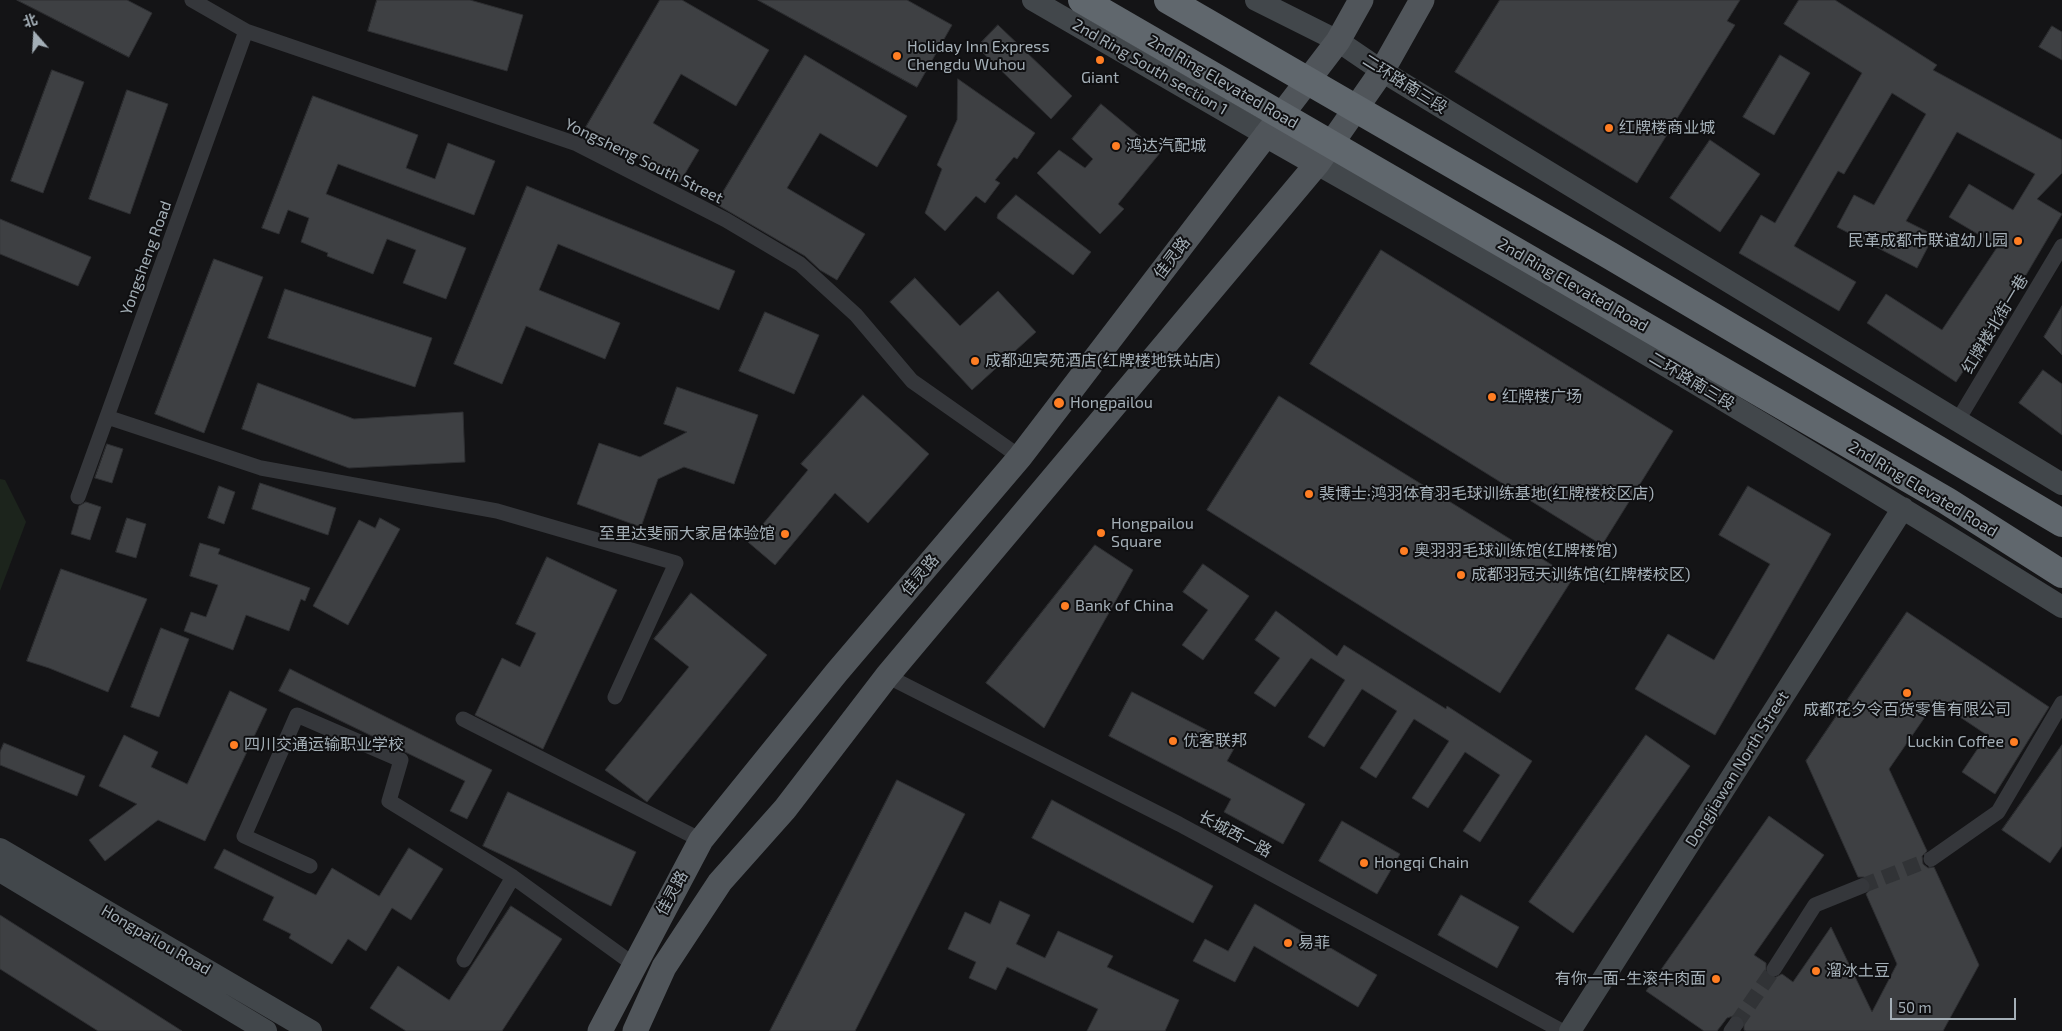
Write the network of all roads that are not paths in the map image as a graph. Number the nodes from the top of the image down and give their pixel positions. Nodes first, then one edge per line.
1 (192, 0) edge
2 (1033, 0) edge
3 (1082, 0) edge
4 (1168, 0) edge
5 (1256, 0) edge
6 (1361, 0) edge
7 (1422, 0) edge
8 (246, 31) junction
9 (1338, 41) junction
10 (1382, 71) junction
11 (1266, 134) junction
12 (1317, 164) junction
13 (2062, 246) edge
14 (107, 417) junction
15 (1958, 420) junction
16 (1020, 457) junction
17 (2062, 484) edge
18 (78, 497) dead end
19 (1903, 508) junction
20 (2062, 522) edge
21 (2062, 574) edge
22 (2062, 607) edge
23 (887, 676) junction
24 (615, 697) dead end
25 (2062, 703) edge
26 (463, 719) dead end
27 (701, 840) junction
28 (0, 849) edge
29 (1931, 859) tunnel mouth
30 (310, 866) dead end
31 (0, 871) edge
32 (513, 877) junction
33 (1862, 886) tunnel mouth
34 (464, 960) dead end
35 (633, 964) junction
36 (1774, 969) tunnel mouth
37 (266, 1031) edge
38 (311, 1031) edge
39 (600, 1031) edge
40 (635, 1031) edge
41 (1562, 1031) edge
42 (1570, 1031) edge

1 - 8 street, Yongsheng South Street
2 - 11 main road, 2nd Ring South section 1
3 - 21 highway, 2nd Ring Elevated Road, bridge
4 - 20 highway, bridge
5 - 9 main road
6 - 9 main road, 佳灵路
7 - 10 main road, 佳灵路
8 - 14 street, Yongsheng Road
8 - 16 street, Yongsheng South Street
9 - 10 main road, 二环路南三段
9 - 11 main road, 佳灵路
10 - 12 main road, 佳灵路
10 - 15 main road, 二环路南三段
11 - 12 main road
11 - 16 main road, 佳灵路
12 - 19 main road, 二环路南三段
12 - 23 main road, 佳灵路
13 - 15 street, 红牌楼北街一巷
14 - 18 street, Yongsheng Road
14 - 24 street
15 - 17 main road, 二环路南三段
16 - 27 main road, 佳灵路
19 - 22 main road, 二环路南三段
19 - 42 main road, Dongjiawan North Street
23 - 40 main road, 佳灵路
23 - 41 street, 长城西一路
25 - 29 street
26 - 27 street
27 - 35 main road, 佳灵路
28 - 38 main road, Hongpailou Road
30 - 32 street
31 - 37 main road, Hongpailou Road
32 - 34 street
32 - 35 street
33 - 36 street
35 - 39 main road, 佳灵路

